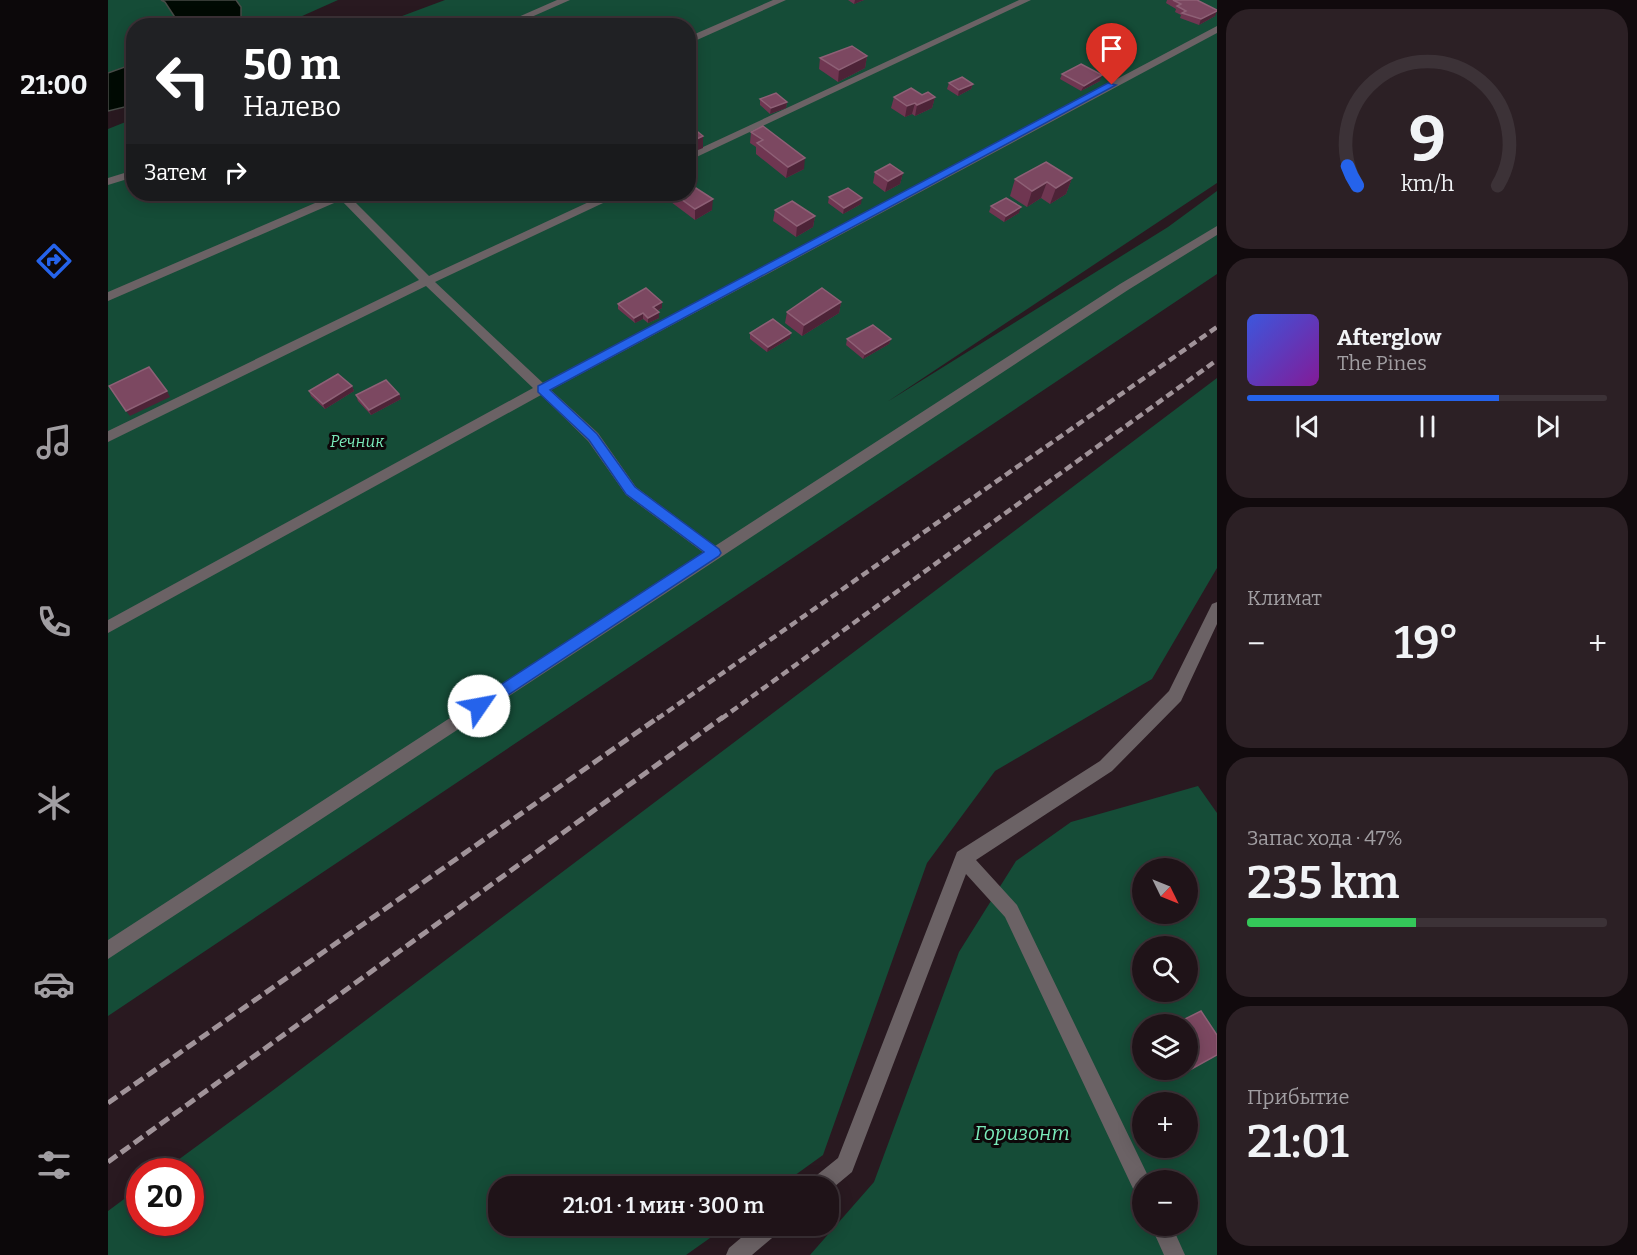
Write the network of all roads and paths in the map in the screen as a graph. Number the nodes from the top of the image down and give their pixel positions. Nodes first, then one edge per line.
1 (565, 0) edge
2 (781, 0) edge
3 (1026, 0) edge
4 (521, 18) edge
5 (1217, 29) edge
6 (696, 37) edge
7 (696, 154) edge
8 (126, 175) edge
9 (108, 182) edge
10 (327, 201) edge
11 (349, 201) edge
12 (599, 201) edge
13 (1217, 230) edge
14 (427, 281) junction
15 (108, 297) edge
16 (542, 389) junction
17 (108, 437) edge
18 (714, 553) junction
19 (1217, 608) edge
20 (108, 627) edge
21 (963, 858) junction
22 (108, 950) edge
23 (1134, 1170) edge
24 (831, 1176) edge
25 (759, 1236) edge
26 (1166, 1236) edge
27 (736, 1255) edge
28 (1175, 1255) edge

1 - 4 lane
2 - 6 lane
3 - 7 lane
5 - 16 lane
8 - 9 lane
10 - 15 lane
11 - 14 lane
12 - 14 lane
13 - 18 lane
14 - 16 lane
14 - 17 lane
16 - 18 lane
16 - 20 lane
18 - 22 lane
19 - 21 lane
21 - 23 lane
21 - 24 lane
25 - 27 lane
26 - 28 lane

